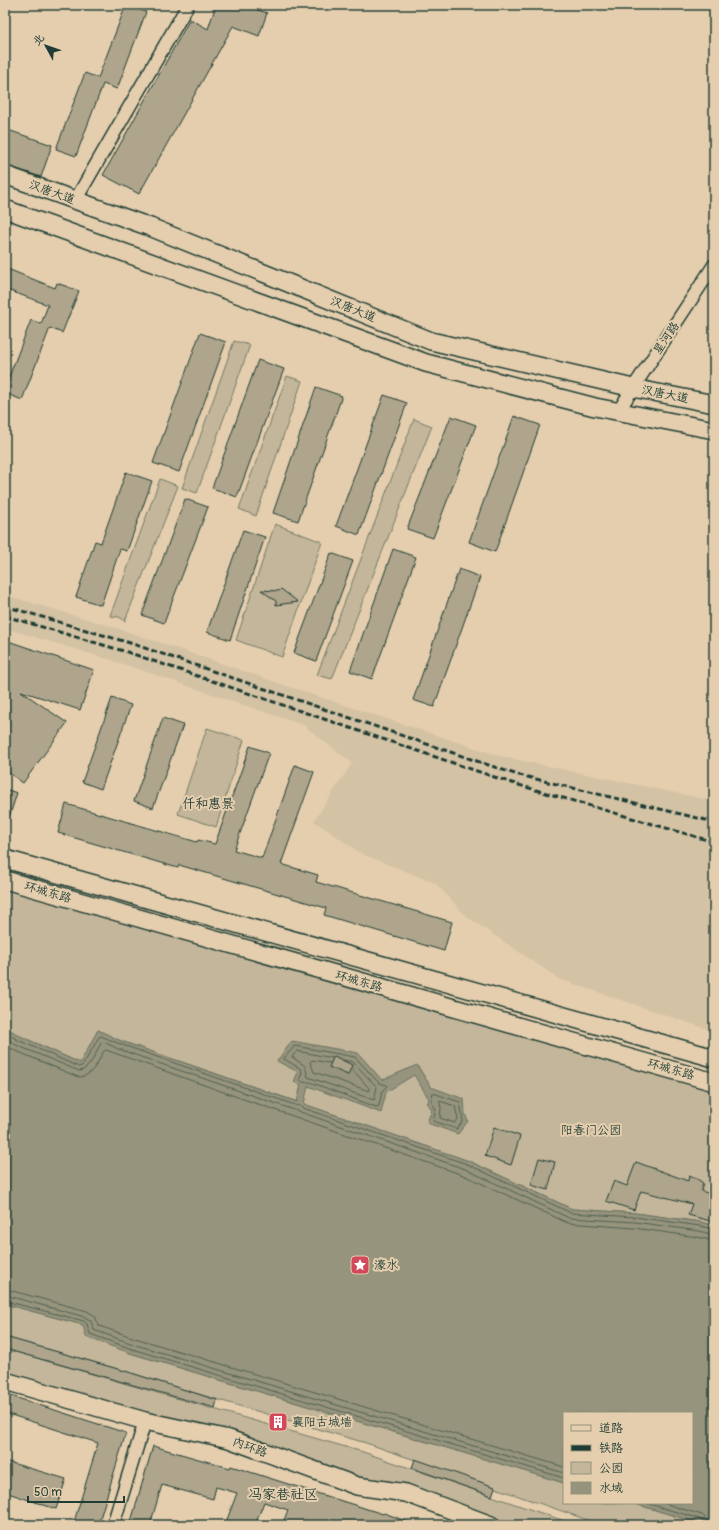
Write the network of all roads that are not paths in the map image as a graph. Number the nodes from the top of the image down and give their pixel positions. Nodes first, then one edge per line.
1 (188, 5) edge
2 (5, 175) edge
3 (75, 201) junction
4 (5, 209) edge
5 (714, 265) edge
6 (633, 388) junction
7 (714, 404) edge
8 (618, 412) junction
9 (714, 430) edge
10 (5, 859) edge
11 (5, 880) edge
12 (714, 1058) edge
13 (714, 1082) edge
14 (5, 1381) edge
15 (145, 1421) junction
16 (113, 1525) edge
17 (491, 1525) edge

1 - 3 street
2 - 3 main road, 汉唐大道
3 - 6 main road, 汉唐大道
4 - 8 main road, 汉唐大道
5 - 6 street, 星河路
6 - 7 main road, 汉唐大道
6 - 8 street, 星河路
8 - 9 main road, 汉唐大道
10 - 12 main road, 环城东路
11 - 13 main road, 环城东路
14 - 15 main road, 内环路
15 - 16 street
15 - 17 main road, 内环路

